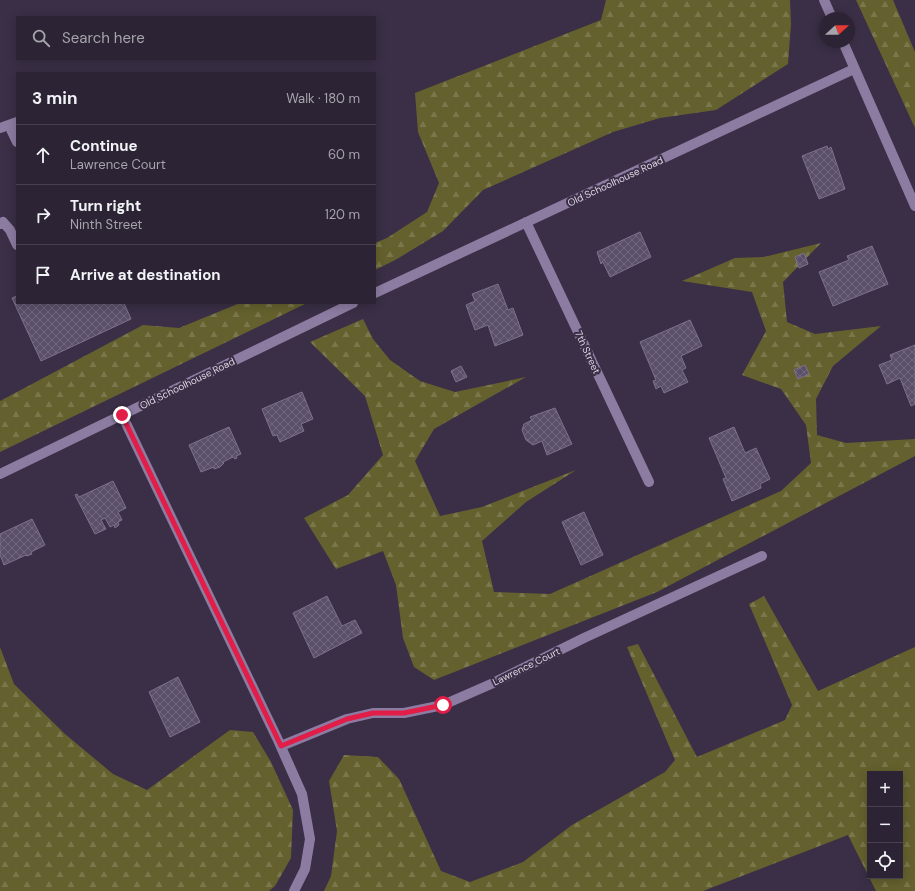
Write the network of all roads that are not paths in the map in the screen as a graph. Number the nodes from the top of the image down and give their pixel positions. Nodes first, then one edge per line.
1 (824, 0) edge
2 (829, 12) edge
3 (845, 48) edge
4 (854, 69) junction
5 (9, 125) edge
6 (16, 140) edge
7 (915, 206) edge
8 (526, 222) junction
9 (0, 224) edge
10 (16, 243) edge
11 (376, 293) edge
12 (351, 304) edge
13 (122, 415) junction
14 (0, 474) edge
15 (649, 482) dead end
16 (762, 556) dead end
17 (281, 746) junction
18 (294, 891) edge

1 - 2 street
3 - 4 street
4 - 7 street
4 - 8 street, Old Schoolhouse Road
5 - 6 street
8 - 11 street, Old Schoolhouse Road
8 - 15 street, 7th Street
9 - 10 street
12 - 13 street, Old Schoolhouse Road
13 - 14 street, Old Schoolhouse Road
13 - 17 street
16 - 17 street, Lawrence Court
17 - 18 street

